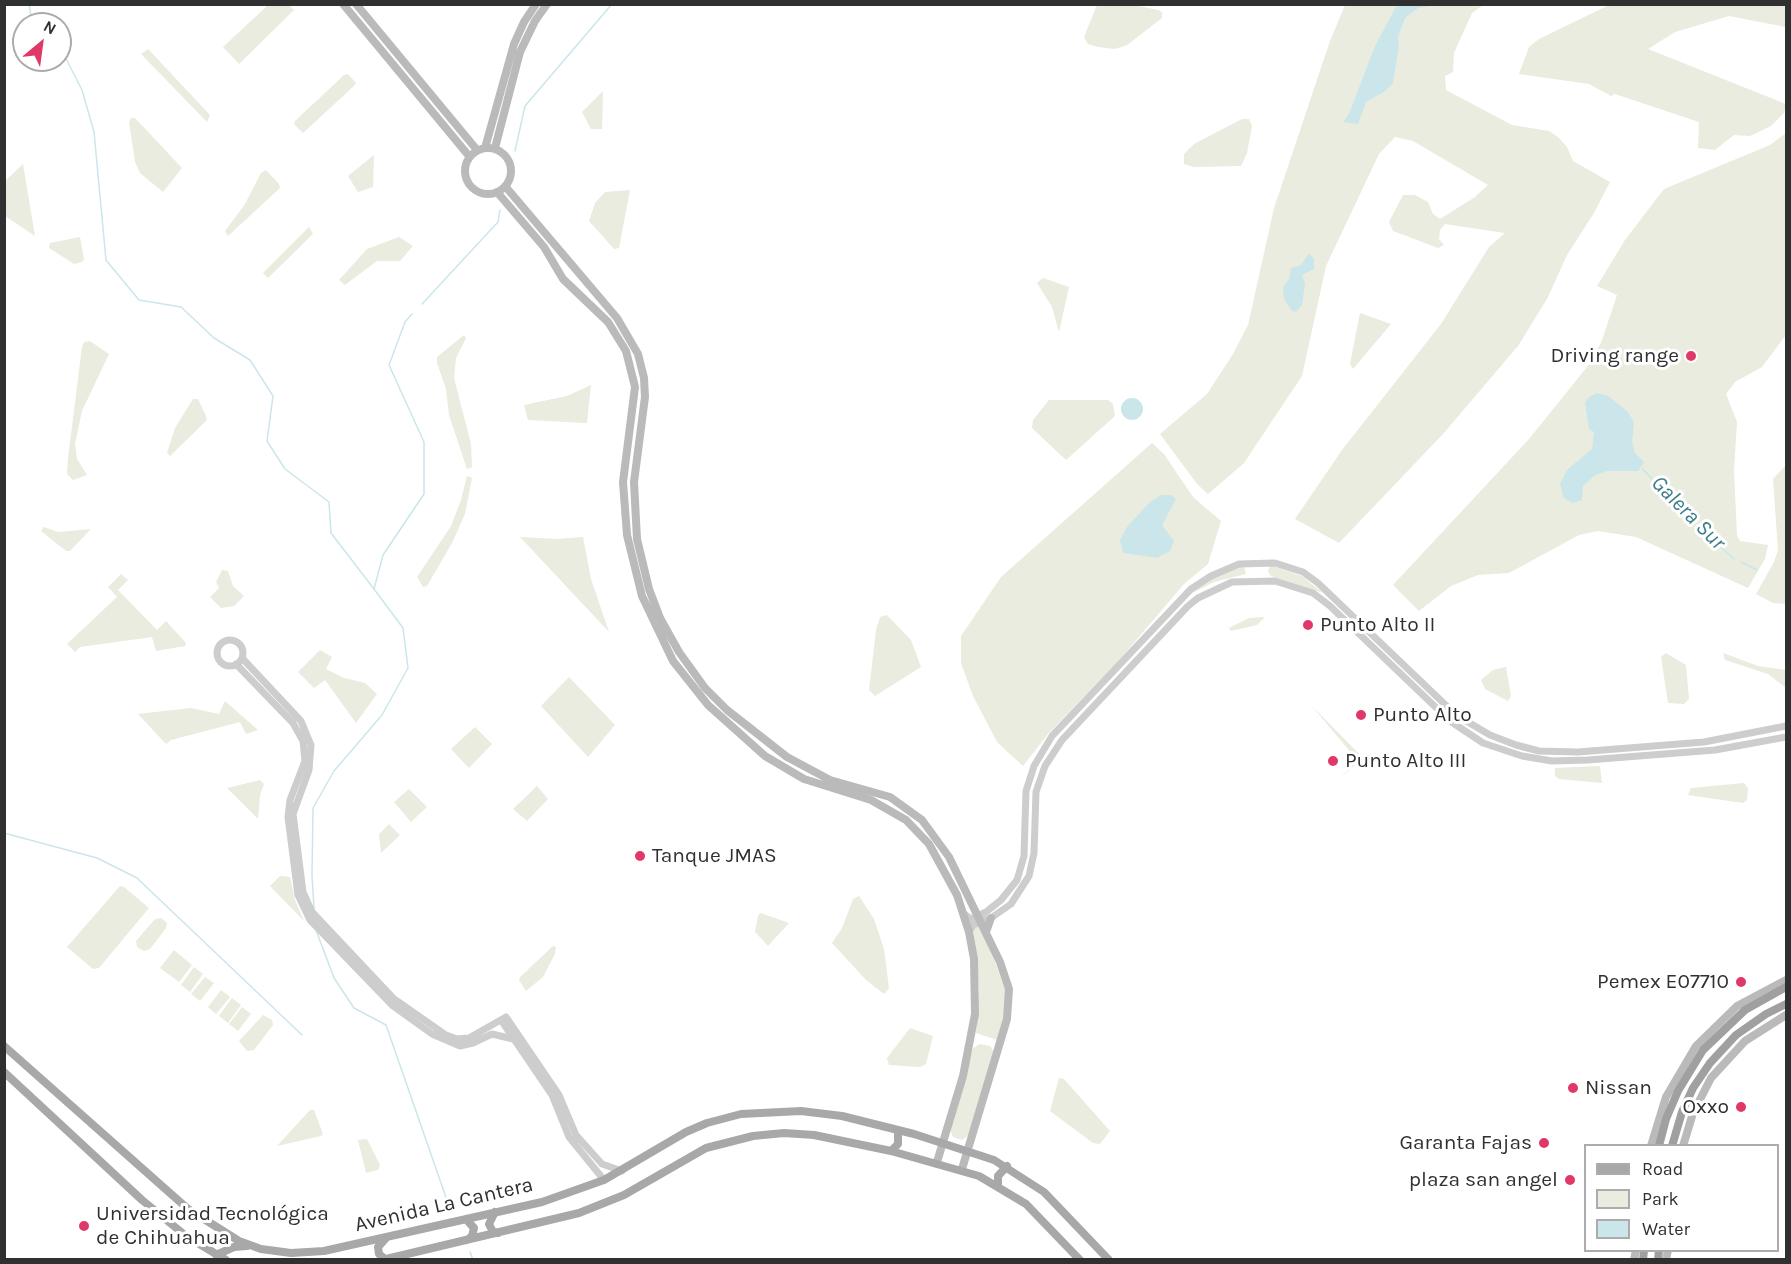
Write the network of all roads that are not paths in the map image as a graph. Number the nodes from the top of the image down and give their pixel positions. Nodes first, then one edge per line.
1 (343, 4) edge
2 (356, 4) edge
3 (536, 4) edge
4 (547, 4) edge
5 (495, 148) junction
6 (481, 149) junction
7 (469, 156) junction
8 (505, 186) junction
9 (497, 192) junction
10 (534, 235) junction
11 (560, 248) junction
12 (1364, 634) junction
13 (242, 658) junction
14 (236, 664) junction
15 (729, 725) junction
16 (1786, 726) edge
17 (750, 730) junction
18 (1786, 737) edge
19 (291, 808) junction
20 (974, 907) junction
21 (990, 909) junction
22 (963, 913) junction
23 (991, 918) junction
24 (980, 919) junction
25 (986, 932) junction
26 (969, 933) junction
27 (1786, 980) edge
28 (1786, 987) edge
29 (1786, 1004) edge
30 (1786, 1015) edge
31 (515, 1036) junction
32 (478, 1038) junction
33 (4, 1046) edge
34 (4, 1072) edge
35 (897, 1130) junction
36 (943, 1142) junction
37 (1652, 1144) edge
38 (1660, 1144) edge
39 (1673, 1144) edge
40 (1684, 1144) edge
41 (969, 1149) junction
42 (891, 1151) junction
43 (937, 1162) junction
44 (1007, 1166) junction
45 (962, 1169) junction
46 (622, 1171) junction
47 (604, 1180) junction
48 (998, 1185) junction
49 (495, 1212) junction
50 (466, 1219) junction
51 (498, 1233) junction
52 (390, 1235) junction
53 (467, 1240) junction
54 (250, 1246) junction
55 (216, 1255) junction
56 (383, 1259) edge
57 (226, 1260) edge
58 (1080, 1260) edge
59 (1109, 1260) edge

1 - 7 main road
2 - 6 main road
3 - 6 main road
4 - 5 main road
5 - 6 main road
5 - 8 main road
6 - 7 main road
7 - 9 main road
8 - 9 main road
8 - 11 main road
9 - 10 main road
10 - 11 main road
10 - 15 main road
11 - 17 main road
12 - 16 street
12 - 18 street
12 - 21 street
12 - 23 street
13 - 14 street
13 - 14 street
13 - 19 street
14 - 19 street
15 - 17 main road
15 - 22 main road
17 - 20 main road
19 - 32 street
20 - 21 street
20 - 24 main road
21 - 24 street
22 - 24 street
22 - 26 main road
23 - 24 street
23 - 25 main road
24 - 25 main road
24 - 26 street
25 - 41 main road
26 - 36 main road
27 - 37 main road
28 - 38 highway
29 - 39 highway
30 - 40 main road
31 - 32 street
31 - 32 street
31 - 46 street
31 - 47 street
33 - 54 main road, Avenida La Cantera
34 - 55 main road
35 - 36 main road, Avenida La Cantera
35 - 42 main road
35 - 46 main road, Avenida La Cantera
36 - 41 main road, Avenida La Cantera
36 - 43 main road
41 - 44 main road, Avenida La Cantera
41 - 45 main road
42 - 43 main road, Avenida La Cantera
42 - 51 main road, Avenida La Cantera
43 - 45 main road, Avenida La Cantera
44 - 48 main road
44 - 59 main road, Avenida La Cantera
45 - 48 main road, Avenida La Cantera
46 - 47 main road, Avenida La Cantera
47 - 49 main road, Avenida La Cantera
48 - 58 main road, Avenida La Cantera
49 - 50 main road, Avenida La Cantera
49 - 51 main road
50 - 52 main road, Avenida La Cantera
50 - 53 main road
51 - 53 main road, Avenida La Cantera
52 - 54 main road, Avenida La Cantera
52 - 56 main road
53 - 56 main road, Avenida La Cantera
54 - 55 main road
55 - 57 main road

